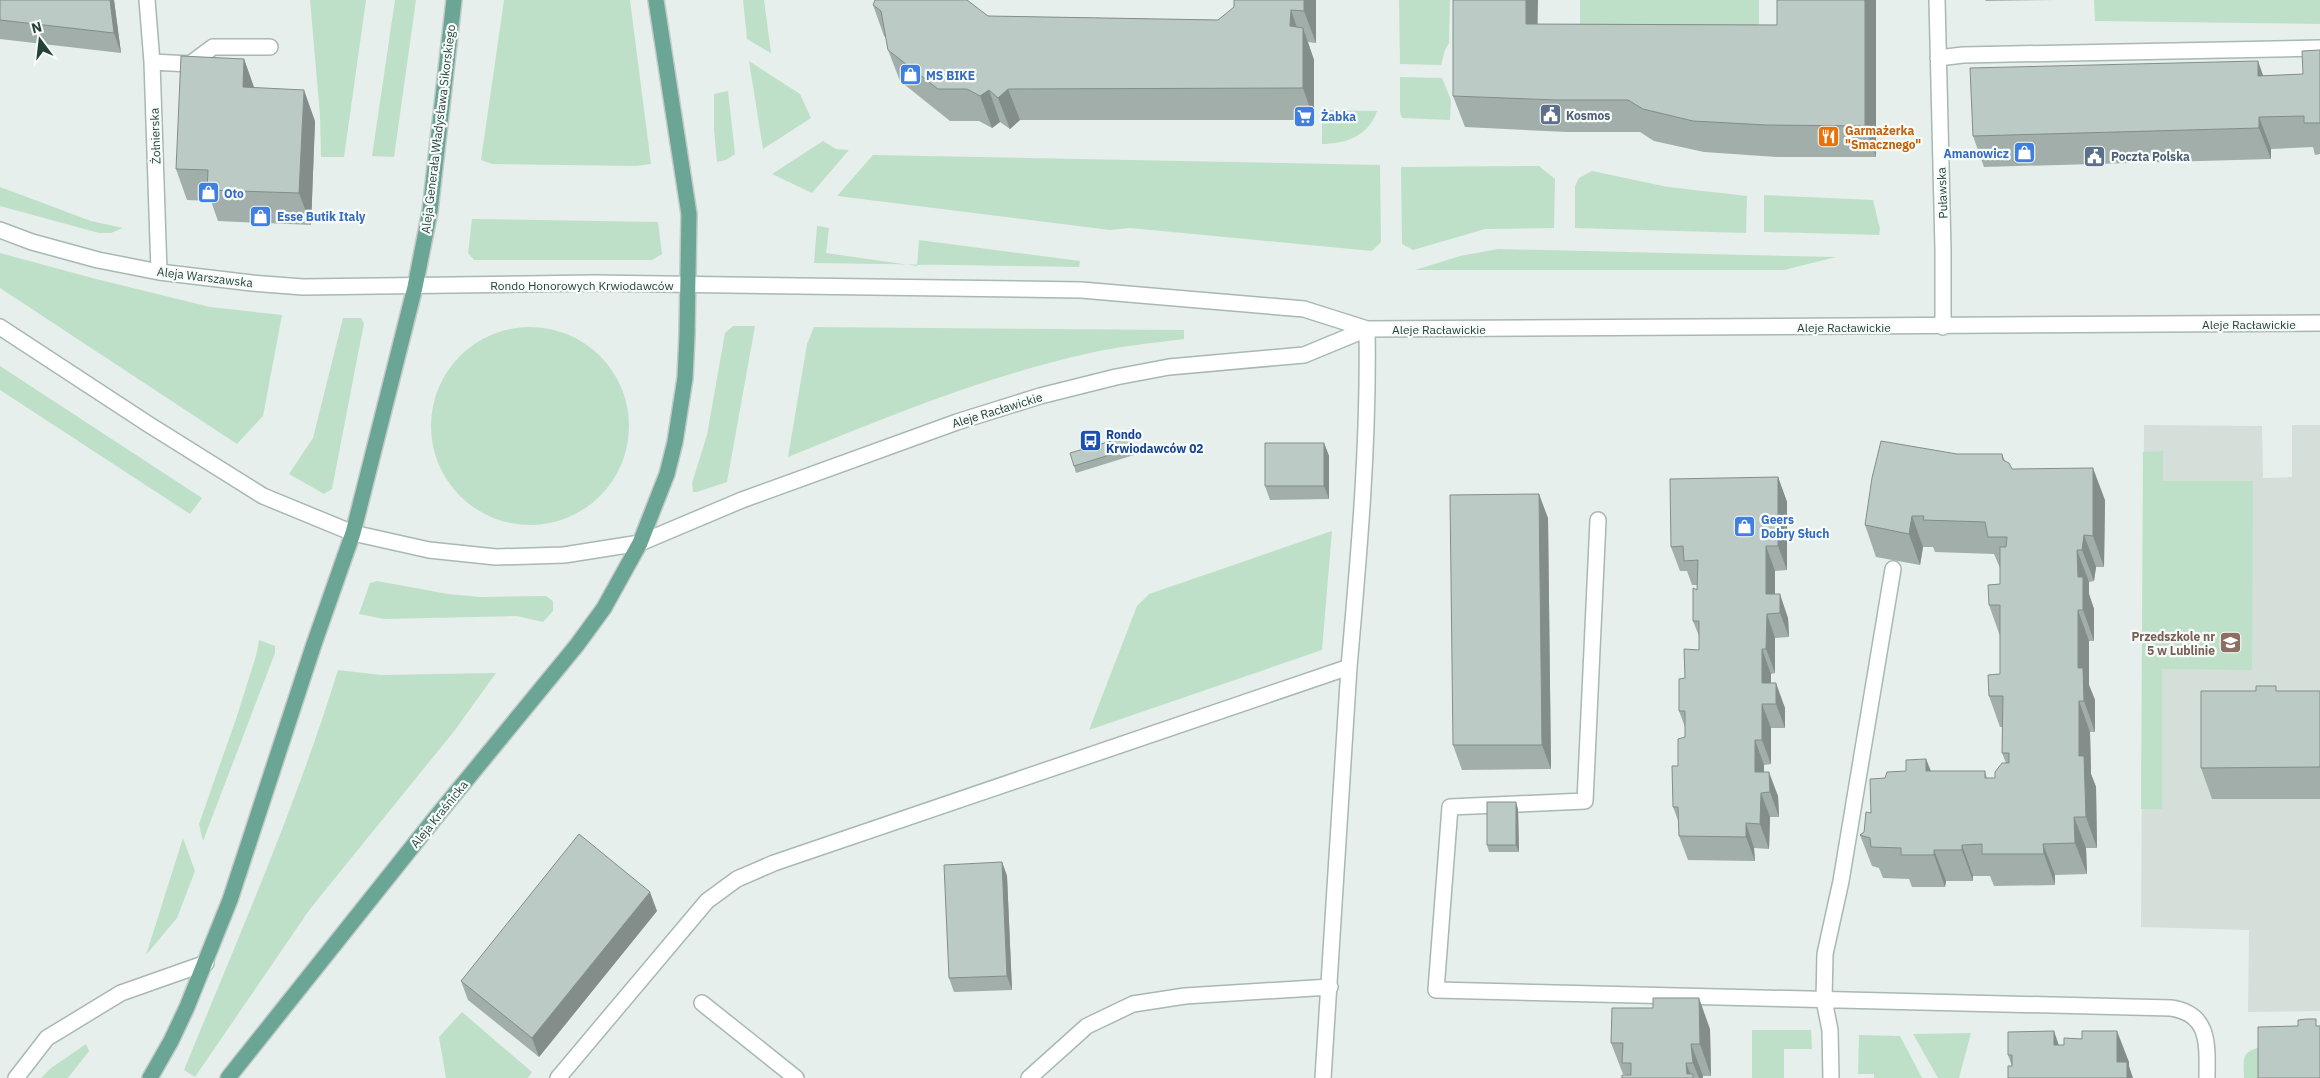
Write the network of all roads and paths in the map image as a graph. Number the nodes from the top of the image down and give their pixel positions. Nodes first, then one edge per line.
1 (147, 0) edge
2 (454, 0) edge
3 (656, 0) edge
4 (1937, 0) edge
5 (270, 47) dead end
6 (2320, 48) edge
7 (1938, 58) junction
8 (152, 62) junction
9 (0, 230) edge
10 (159, 272) junction
11 (687, 284) junction
12 (415, 287) junction
13 (2320, 323) edge
14 (0, 327) edge
15 (1943, 327) junction
16 (1367, 329) junction
17 (1598, 520) dead end
18 (353, 533) junction
19 (640, 542) junction
20 (1893, 569) edge
21 (1349, 667) junction
22 (206, 963) junction
23 (1330, 987) junction
24 (1824, 1000) junction
25 (702, 1003) dead end
26 (1321, 1076) edge
27 (16, 1078) edge
28 (150, 1078) edge
29 (228, 1078) edge
30 (558, 1078) edge
31 (796, 1078) edge
32 (1029, 1078) edge
33 (1831, 1078) edge
34 (2207, 1078) edge

1 - 8 street, Żołnierska
2 - 12 main road, Aleja Generała Władysława Sikorskiego
3 - 11 main road
4 - 7 street, Puławska
5 - 8 street
6 - 7 street
7 - 15 street, Puławska
8 - 10 street, Żołnierska
9 - 10 street, Aleja Warszawska
10 - 12 street, Aleja Warszawska
11 - 12 street, Rondo Honorowych Krwiodawców
11 - 16 street, Aleje Racławickie
11 - 19 main road, Rondo Honorowych Krwiodawców
12 - 18 main road
13 - 15 street, Aleje Racławickie
14 - 18 street
15 - 16 street, Aleje Racławickie
16 - 19 street, Aleje Racławickie
16 - 21 street
17 - 24 street
18 - 19 street
18 - 22 main road
19 - 29 main road, Aleja Kraśnicka
20 - 24 street
21 - 23 street
21 - 30 street
22 - 27 street
22 - 28 main road
23 - 26 street
23 - 32 street
24 - 33 street
24 - 34 street
25 - 31 street

